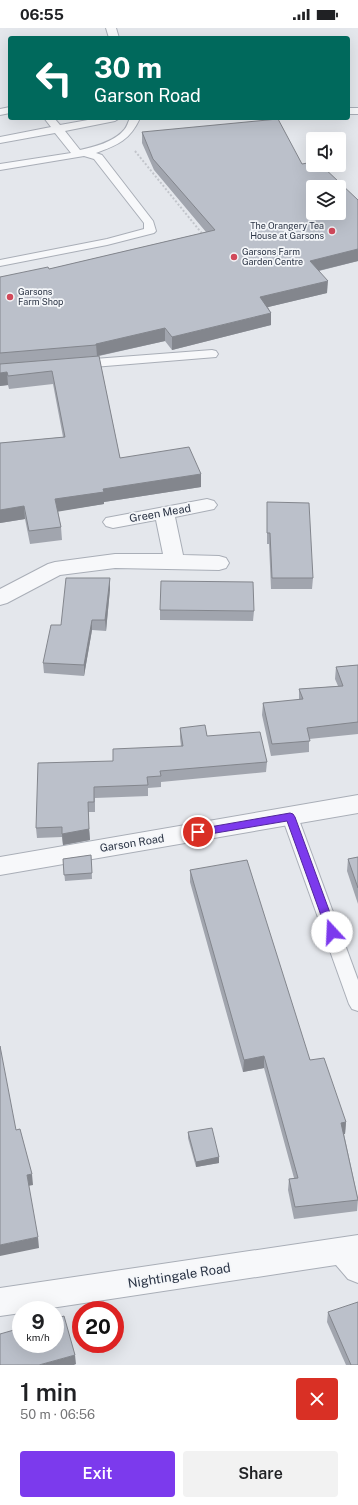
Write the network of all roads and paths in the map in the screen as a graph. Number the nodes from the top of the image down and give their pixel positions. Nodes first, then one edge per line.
1 (51, 120) edge
2 (104, 120) edge
3 (134, 120) edge
4 (58, 128) junction
5 (0, 140) edge
6 (82, 153) junction
7 (0, 167) edge
8 (0, 263) edge
9 (212, 354) dead end
10 (70, 365) edge
11 (207, 505) dead end
12 (164, 513) junction
13 (114, 522) dead end
14 (174, 561) junction
15 (219, 563) dead end
16 (0, 598) edge
17 (358, 804) edge
18 (290, 817) junction
19 (0, 866) edge
20 (358, 1004) edge
21 (353, 1256) edge
22 (0, 1302) edge

1 - 4 lane
2 - 4 lane
3 - 6 lane
4 - 5 lane
4 - 6 lane
6 - 7 lane
6 - 8 lane
9 - 10 lane
11 - 12 street, Green Mead
12 - 13 street, Green Mead
12 - 14 street
14 - 15 street
14 - 16 street
17 - 18 street, Garson Road
18 - 19 street, Garson Road
18 - 20 lane
21 - 22 street, Nightingale Road

